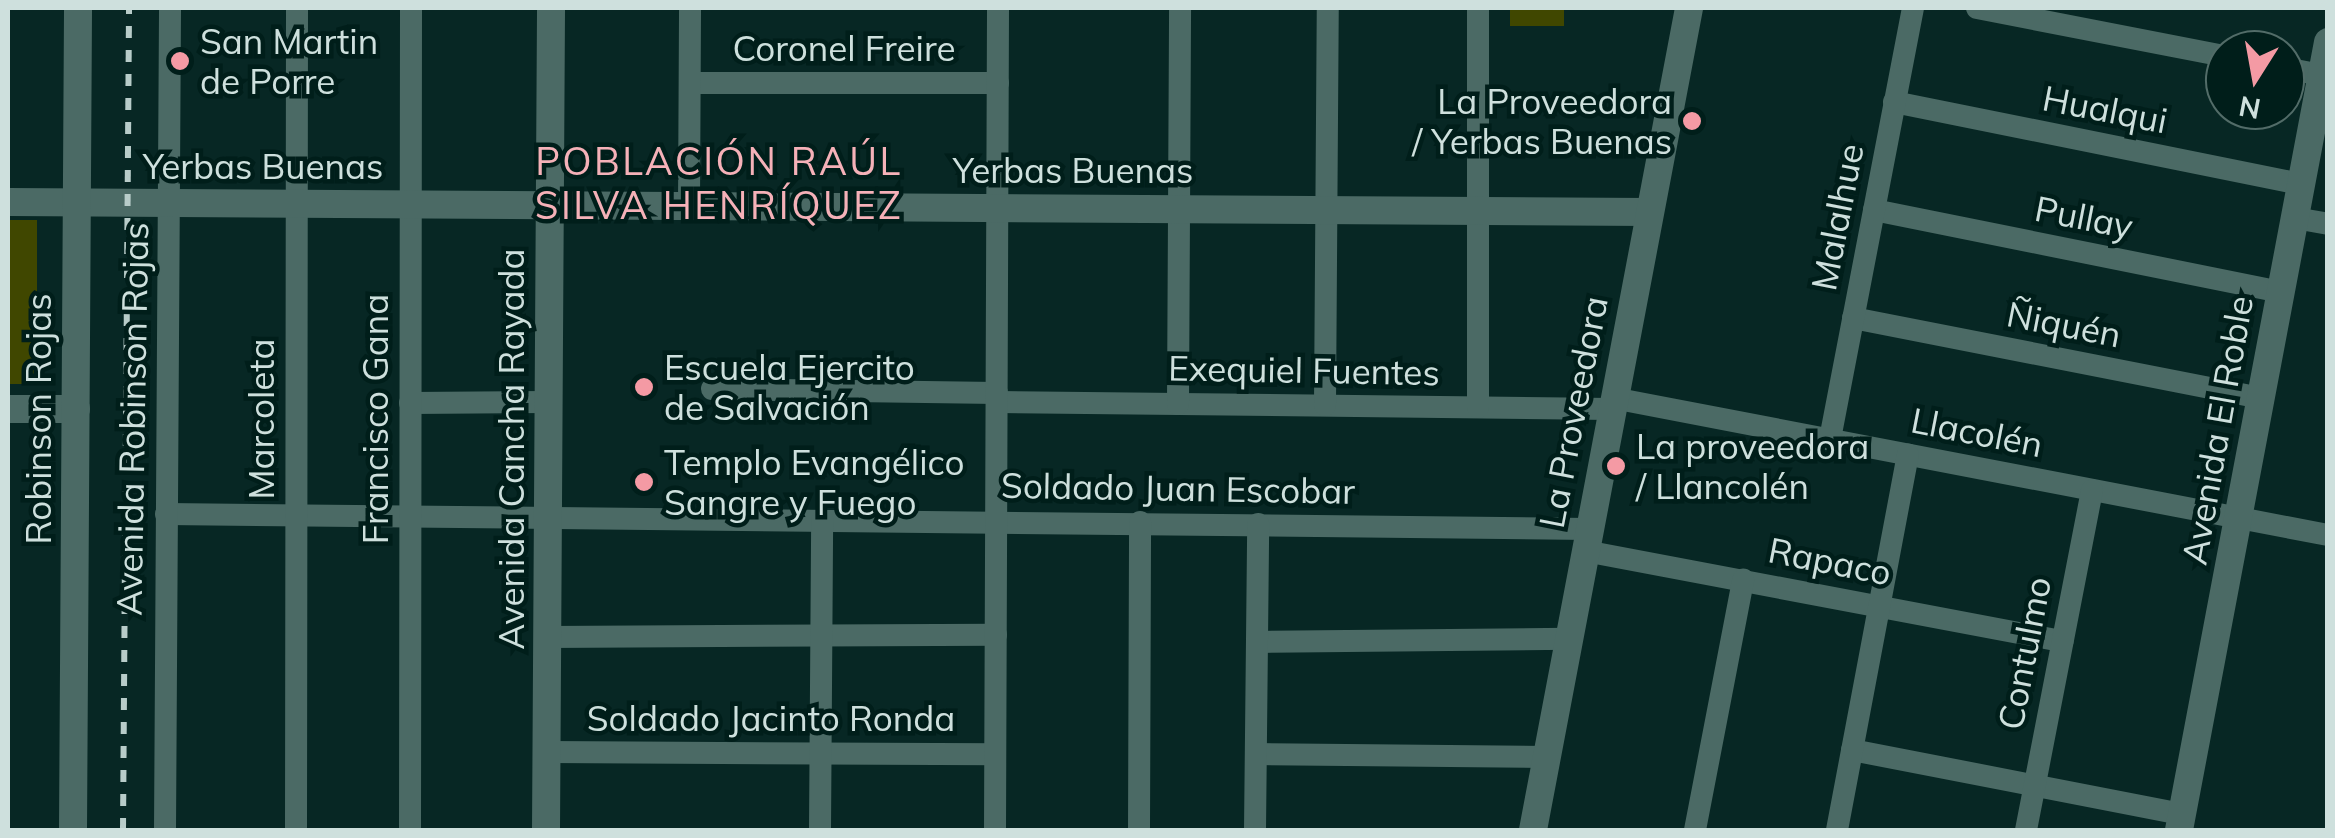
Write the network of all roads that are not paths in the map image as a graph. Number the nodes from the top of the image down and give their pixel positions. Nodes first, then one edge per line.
1 (78, 8) edge
2 (170, 8) edge
3 (297, 8) edge
4 (411, 8) edge
5 (551, 8) edge
6 (690, 8) edge
7 (998, 8) edge
8 (1180, 8) edge
9 (1328, 8) edge
10 (1478, 8) edge
11 (1689, 8) edge
12 (1913, 8) edge
13 (1977, 8) edge
14 (2328, 42) edge
15 (2205, 52) edge
16 (2305, 72) edge
17 (2321, 75) junction
18 (690, 83) junction
19 (998, 83) junction
20 (1894, 102) junction
21 (2301, 184) junction
22 (8, 202) edge
23 (77, 202) junction
24 (169, 203) junction
25 (297, 203) junction
26 (411, 204) junction
27 (550, 205) junction
28 (689, 205) junction
29 (997, 207) junction
30 (1179, 208) junction
31 (1327, 208) junction
32 (1478, 209) junction
33 (1874, 210) junction
34 (1649, 212) junction
35 (2294, 218) junction
36 (2328, 224) edge
37 (2281, 292) junction
38 (1853, 318) junction
39 (712, 389) dead end
40 (997, 397) junction
41 (2262, 398) junction
42 (549, 402) junction
43 (410, 403) junction
44 (1612, 403) junction
45 (1178, 404) junction
46 (1325, 405) junction
47 (1478, 407) junction
48 (8, 409) edge
49 (76, 409) junction
50 (1830, 440) junction
51 (1908, 454) junction
52 (2092, 490) junction
53 (166, 514) junction
54 (296, 515) junction
55 (410, 516) junction
56 (548, 518) junction
57 (2240, 518) junction
58 (822, 520) junction
59 (996, 521) junction
60 (1140, 522) junction
61 (1258, 524) junction
62 (2328, 535) edge
63 (1587, 540) junction
64 (1742, 580) junction
65 (1879, 606) junction
66 (821, 636) junction
67 (996, 636) junction
68 (547, 637) junction
69 (1568, 639) junction
70 (2063, 640) junction
71 (1257, 642) junction
72 (1852, 750) junction
73 (547, 752) junction
74 (820, 753) junction
75 (995, 754) junction
76 (1256, 754) junction
77 (1547, 757) junction
78 (2034, 785) junction
79 (2180, 822) edge
80 (73, 830) edge
81 (165, 830) edge
82 (296, 830) edge
83 (410, 830) edge
84 (546, 830) edge
85 (820, 830) edge
86 (995, 830) edge
87 (1140, 830) edge
88 (1255, 830) edge
89 (1536, 830) edge
90 (1695, 830) edge
91 (1837, 830) edge
92 (2026, 830) edge

1 - 23 street, Robinson Rojas
2 - 24 street, Avenida Robinson Rojas
3 - 25 street, Marcoleta
4 - 26 street, Francisco Gana
5 - 27 street, Avenida Cancha Rayada
6 - 18 street
7 - 19 street
8 - 30 street
9 - 31 street
10 - 32 street
11 - 34 street, La Proveedora
12 - 20 street, Malalhue
13 - 15 street
14 - 17 street, Avenida El Roble
16 - 17 street
17 - 21 street, Avenida El Roble
18 - 19 street, Coronel Freire
18 - 28 street
19 - 29 street
20 - 21 street, Hualqui
20 - 33 street, Malalhue
21 - 35 street, Avenida El Roble
22 - 23 street, Yerbas Buenas
23 - 24 street, Yerbas Buenas
23 - 49 street, Robinson Rojas
24 - 25 street, Yerbas Buenas
24 - 53 street, Avenida Robinson Rojas
25 - 26 street, Yerbas Buenas
25 - 54 street, Marcoleta
26 - 27 street, Yerbas Buenas
26 - 43 street, Francisco Gana
27 - 28 street, Yerbas Buenas
27 - 42 street, Avenida Cancha Rayada
28 - 29 street, Yerbas Buenas
29 - 30 street, Yerbas Buenas
29 - 40 street
30 - 31 street, Yerbas Buenas
30 - 45 street
31 - 32 street, Yerbas Buenas
31 - 46 street
32 - 34 street, Yerbas Buenas
32 - 47 street
33 - 37 street, Pullay
33 - 38 street, Malalhue
34 - 44 street, La Proveedora
35 - 36 street
35 - 37 street, Avenida El Roble
37 - 41 street, Avenida El Roble
38 - 41 street, Ñiquén
38 - 50 street, Malalhue
39 - 40 street, Exequiel Fuentes
40 - 45 street, Exequiel Fuentes
40 - 59 street
41 - 57 street, Avenida El Roble
42 - 43 street
42 - 56 street, Avenida Cancha Rayada
43 - 55 street, Francisco Gana
44 - 47 street, Exequiel Fuentes
44 - 50 street, Llacolén
44 - 63 street, La Proveedora
45 - 46 street, Exequiel Fuentes
46 - 47 street, Exequiel Fuentes
48 - 49 street
49 - 80 street, Robinson Rojas
50 - 51 street, Llacolén
51 - 52 street, Llacolén
51 - 65 street
52 - 57 street, Llacolén
52 - 70 street, Contulmo
53 - 54 street, Soldado Juan Escobar
53 - 81 street, Avenida Robinson Rojas
54 - 55 street, Soldado Juan Escobar
54 - 82 street, Marcoleta
55 - 56 street, Soldado Juan Escobar
55 - 83 street, Francisco Gana
56 - 58 street, Soldado Juan Escobar
56 - 68 street, Avenida Cancha Rayada
57 - 62 street, Llacolén
57 - 79 street, Avenida El Roble
58 - 59 street, Soldado Juan Escobar
58 - 66 street
59 - 60 street, Soldado Juan Escobar
59 - 67 street
60 - 61 street, Soldado Juan Escobar
60 - 87 street
61 - 63 street, Soldado Juan Escobar
61 - 71 street
63 - 64 street, Rapaco
63 - 69 street, La Proveedora
64 - 65 street, Rapaco
64 - 90 street
65 - 70 street, Rapaco
65 - 72 street
66 - 67 street
66 - 68 street
66 - 74 street
67 - 75 street
68 - 73 street, Avenida Cancha Rayada
69 - 71 street
69 - 77 street, La Proveedora
70 - 78 street, Contulmo
71 - 76 street
72 - 78 street
72 - 91 street
73 - 74 street, Soldado Jacinto Ronda
73 - 84 street, Avenida Cancha Rayada
74 - 75 street, Soldado Jacinto Ronda
74 - 85 street
75 - 86 street
76 - 77 street
76 - 88 street
77 - 89 street, La Proveedora
78 - 79 street
78 - 92 street, Contulmo

